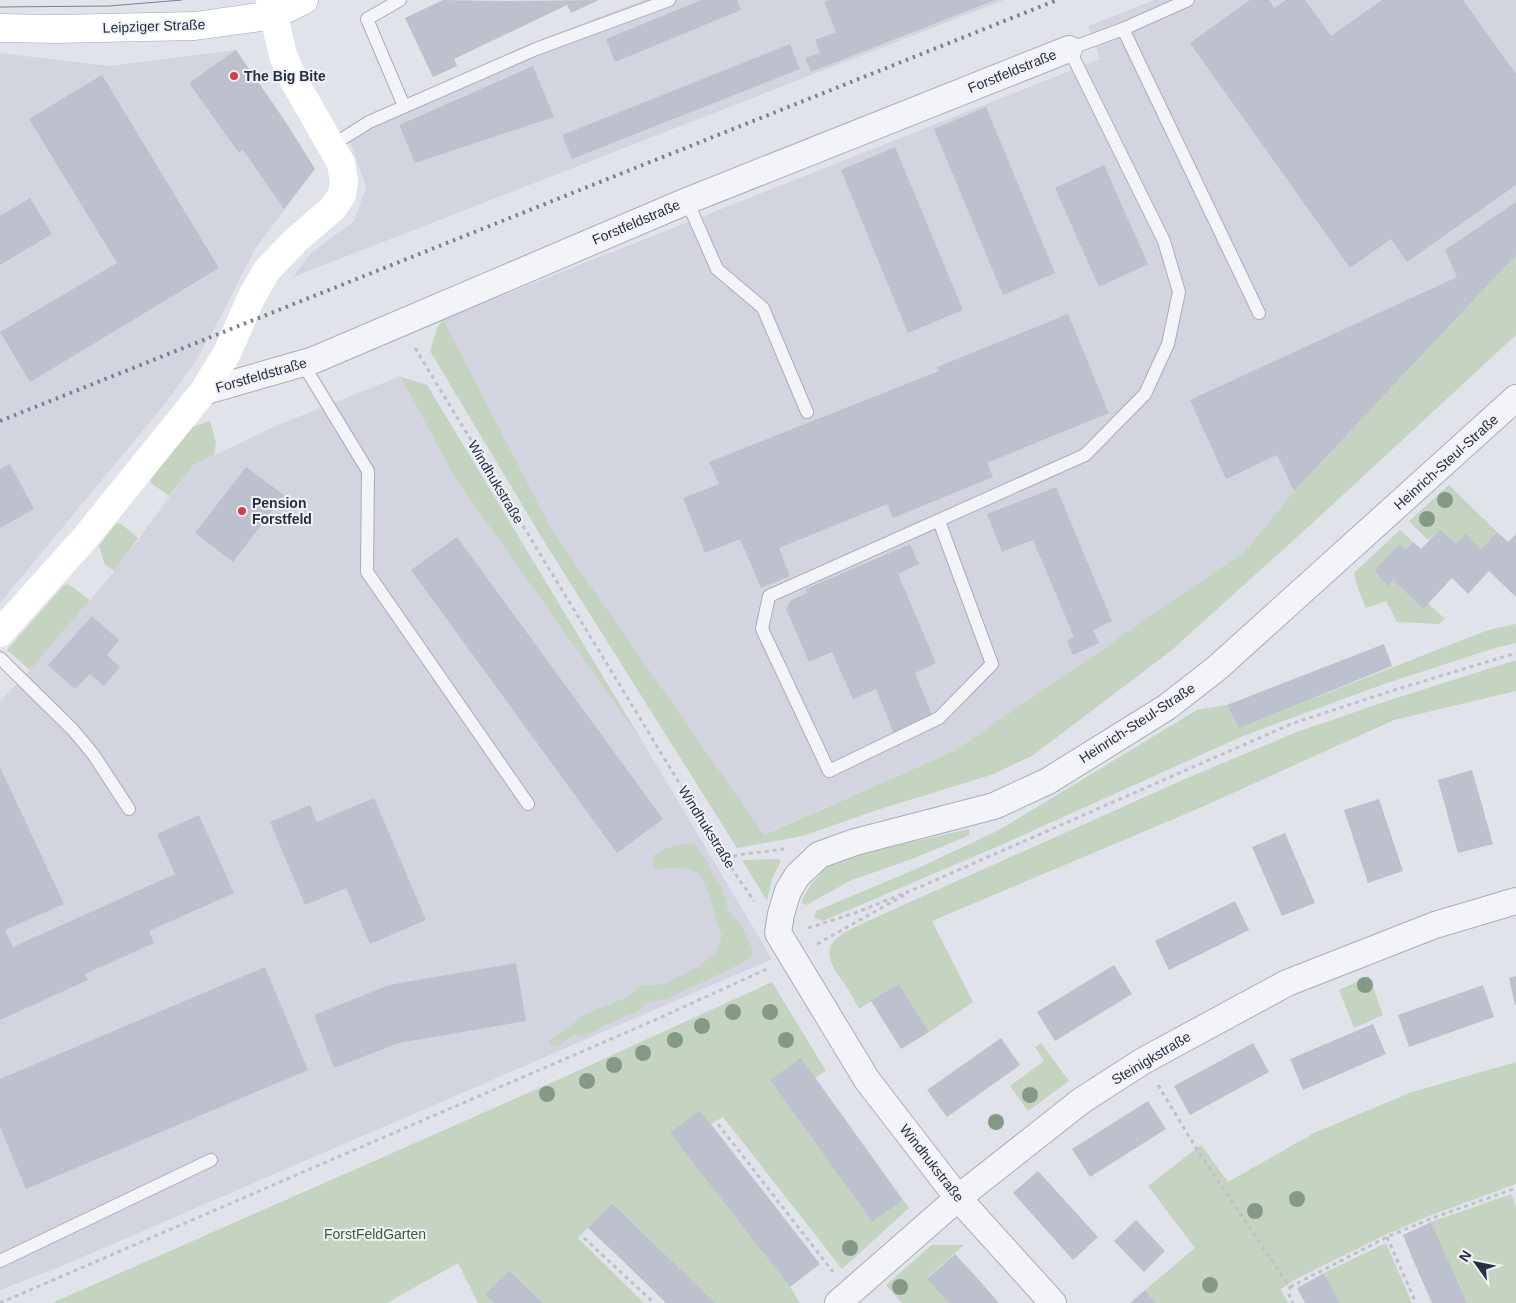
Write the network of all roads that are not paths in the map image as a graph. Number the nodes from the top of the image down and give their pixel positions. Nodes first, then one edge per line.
1 (304, 0) edge
2 (400, 0) edge
3 (669, 0) edge
4 (1188, 0) edge
5 (272, 7) edge
6 (0, 28) edge
7 (1123, 29) junction
8 (1068, 49) junction
9 (404, 106) junction
10 (331, 146) junction
11 (687, 201) junction
12 (1259, 312) dead end
13 (302, 364) junction
14 (203, 392) junction
15 (1516, 398) edge
16 (807, 412) dead end
17 (939, 520) junction
18 (0, 633) edge
19 (0, 658) edge
20 (528, 804) dead end
21 (129, 809) dead end
22 (1516, 901) edge
23 (778, 933) joint
24 (211, 1160) dead end
25 (958, 1198) junction
26 (0, 1261) edge
27 (844, 1298) edge
28 (1053, 1303) edge

1 - 5 street, Leipziger Straße
2 - 9 lane
3 - 9 lane
4 - 7 lane
5 - 6 street, Leipziger Straße
5 - 10 street, Forstfeldstraße
7 - 8 lane
7 - 12 lane
8 - 11 street, Forstfeldstraße
8 - 17 lane
9 - 10 lane
10 - 14 street, Forstfeldstraße
11 - 13 street, Forstfeldstraße
11 - 16 lane
13 - 14 street, Forstfeldstraße
13 - 20 lane
14 - 18 street, Forstfeldstraße
15 - 23 street, Heinrich-Steul-Straße
17 - 17 lane
19 - 21 lane
22 - 25 street, Steinigkstraße
23 - 25 street, Windhukstraße
24 - 26 lane
25 - 27 street, Steinigkstraße
25 - 28 street, Windhukstraße

